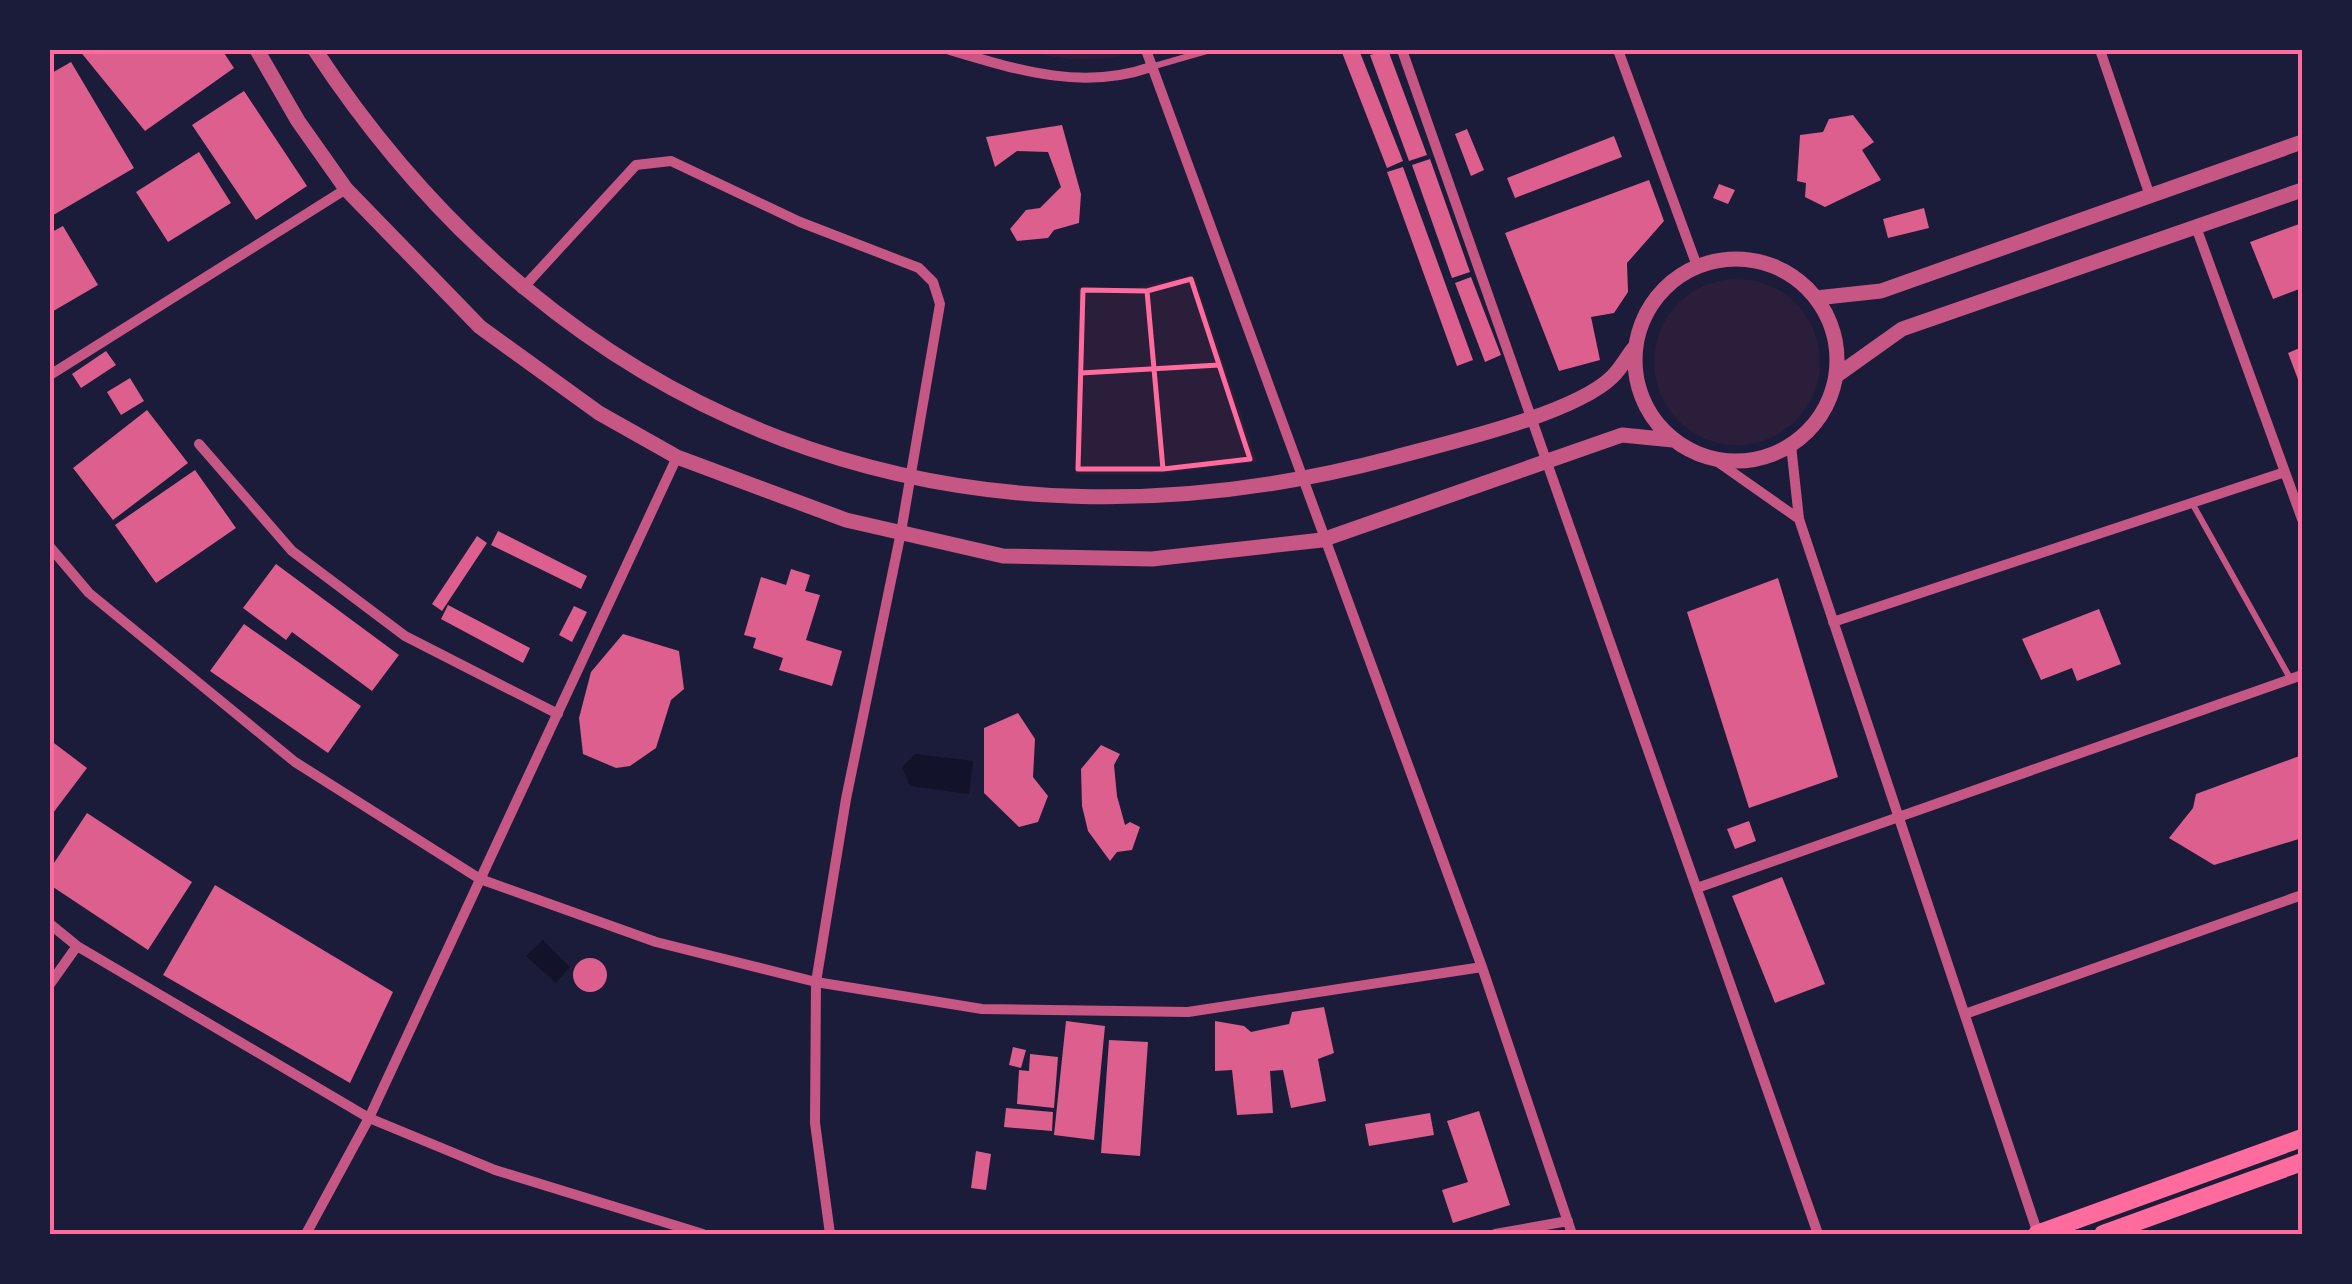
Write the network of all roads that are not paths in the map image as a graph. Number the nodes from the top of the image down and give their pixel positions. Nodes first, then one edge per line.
1 (257, 50) edge
2 (315, 50) edge
3 (950, 50) edge
4 (1146, 50) edge
5 (1210, 50) edge
6 (1402, 50) edge
7 (1618, 50) edge
8 (2100, 50) edge
9 (1152, 66) junction
10 (2302, 142) edge
11 (346, 189) junction
12 (2302, 190) edge
13 (2150, 196) junction
14 (2196, 226) junction
15 (1697, 266) junction
16 (522, 289) junction
17 (1816, 298) junction
18 (1634, 346) junction
19 (50, 375) edge
20 (1836, 376) junction
21 (1532, 416) junction
22 (1673, 440) junction
23 (199, 444) dead end
24 (1792, 445) junction
25 (677, 457) junction
26 (1716, 460) junction
27 (1549, 463) junction
28 (2285, 472) junction
29 (911, 476) junction
30 (1302, 482) junction
31 (2192, 503) junction
32 (2302, 519) edge
33 (1799, 520) junction
34 (901, 532) junction
35 (1322, 540) junction
36 (50, 547) edge
37 (1833, 622) junction
38 (2296, 677) edge
39 (558, 714) junction
40 (1898, 817) junction
41 (480, 879) junction
42 (1697, 888) junction
43 (2302, 895) edge
44 (50, 924) edge
45 (77, 946) junction
46 (1482, 966) junction
47 (816, 982) junction
48 (50, 984) edge
49 (1964, 1014) junction
50 (369, 1118) junction
51 (2302, 1138) edge
52 (2302, 1162) edge
53 (1568, 1222) junction
54 (306, 1234) edge
55 (703, 1234) edge
56 (830, 1234) edge
57 (1494, 1234) edge
58 (1572, 1234) edge
59 (1818, 1234) edge
60 (2038, 1234) edge
61 (2103, 1234) edge

1 - 11 street
2 - 16 street
3 - 9 street
4 - 9 street
5 - 9 lane
6 - 21 street
7 - 15 street
8 - 13 street
9 - 30 street
10 - 13 street
11 - 19 street
11 - 25 street
12 - 14 street
13 - 17 street
14 - 20 street
14 - 28 street
15 - 17 street
15 - 18 street
16 - 29 street
16 - 29 street
17 - 20 street
18 - 21 street
18 - 22 street
20 - 24 street
21 - 27 street
21 - 30 street
22 - 26 street
22 - 27 street
23 - 39 street
24 - 26 street
24 - 33 street
25 - 34 street
25 - 39 street
26 - 33 street
27 - 35 street
27 - 42 street
28 - 31 street
28 - 32 street
29 - 30 street
29 - 34 street
30 - 35 street
31 - 37 street
31 - 38 lane
33 - 37 street
34 - 35 street
34 - 47 street
35 - 46 street
36 - 41 street
37 - 40 street
38 - 40 street
39 - 41 street
40 - 42 street
40 - 49 street
41 - 47 street
41 - 50 street
42 - 59 street
43 - 49 street
44 - 45 street
45 - 48 street
45 - 50 street
46 - 47 street
46 - 53 street
47 - 56 street
49 - 60 street
50 - 54 street
50 - 55 street
51 - 60 main road
52 - 61 main road
53 - 57 street
53 - 58 street

